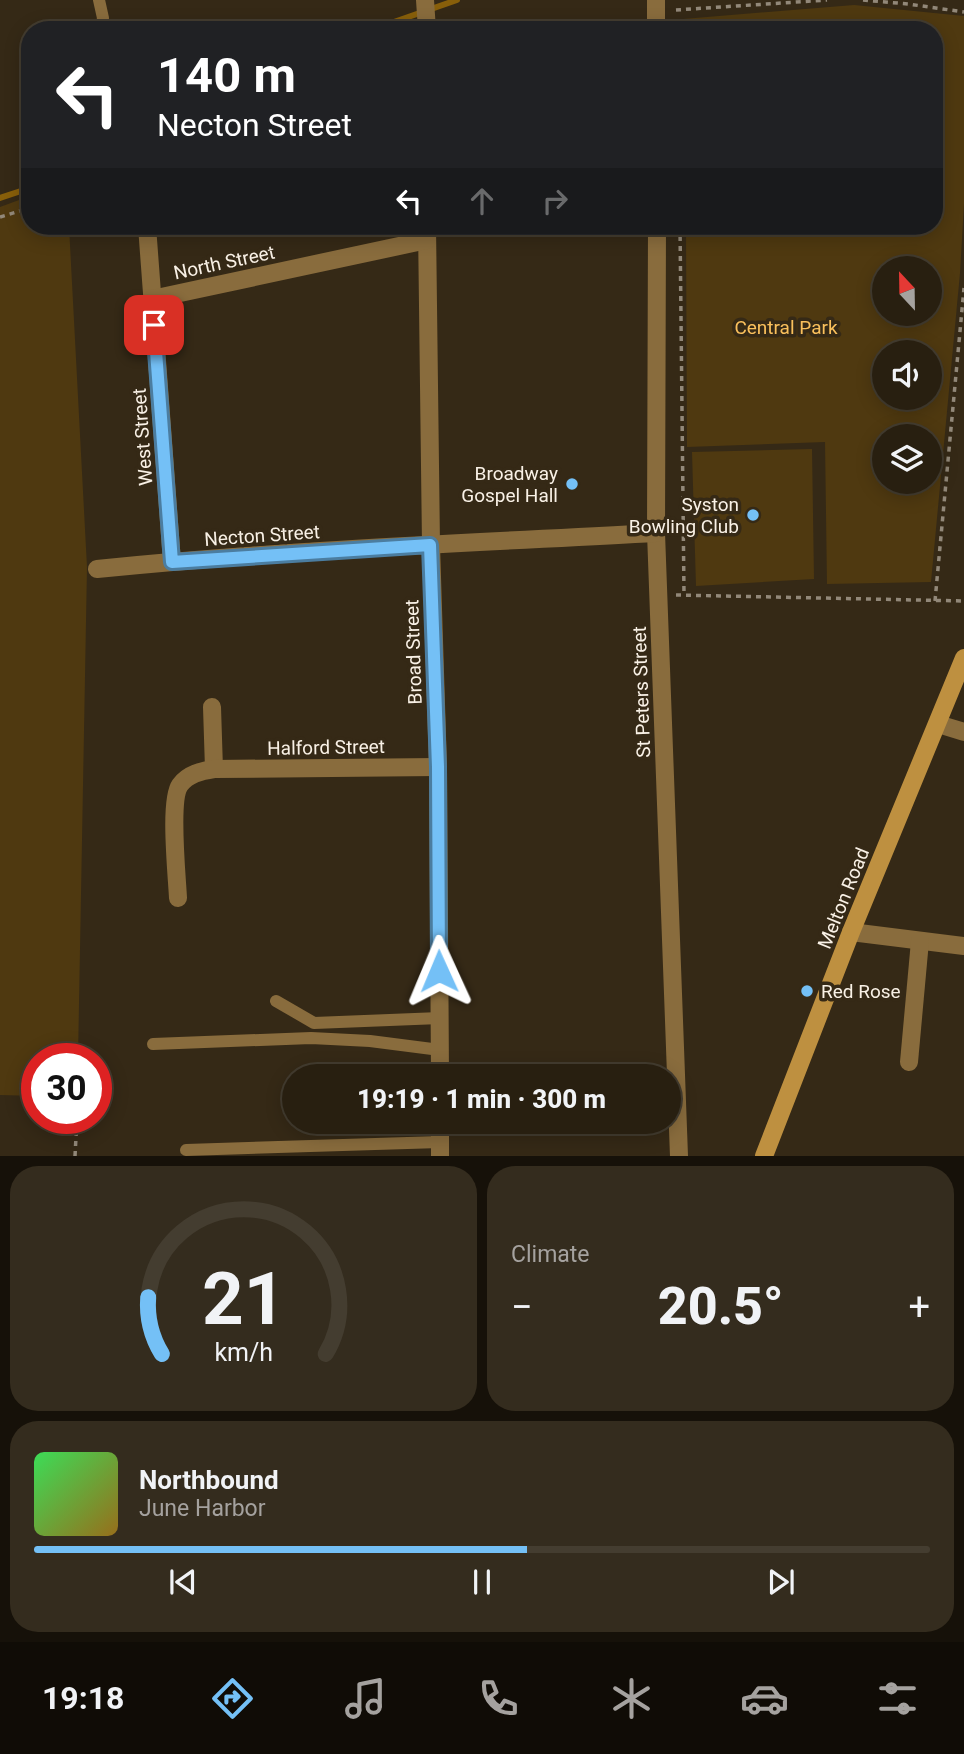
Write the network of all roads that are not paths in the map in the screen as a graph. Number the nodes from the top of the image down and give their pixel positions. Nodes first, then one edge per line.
1 (99, 0) edge
2 (425, 0) edge
3 (102, 21) edge
4 (426, 21) edge
5 (148, 235) edge
6 (419, 235) edge
7 (427, 235) edge
8 (657, 235) edge
9 (152, 299) junction
10 (656, 533) junction
11 (430, 545) junction
12 (172, 562) junction
13 (97, 569) dead end
14 (964, 659) edge
15 (212, 707) dead end
16 (937, 724) junction
17 (964, 732) edge
18 (438, 767) junction
19 (214, 769) junction
20 (178, 898) dead end
21 (851, 932) junction
22 (920, 941) junction
23 (964, 946) edge
24 (276, 1001) dead end
25 (440, 1018) junction
26 (153, 1044) dead end
27 (440, 1050) junction
28 (909, 1062) dead end
29 (440, 1064) edge
30 (440, 1149) edge
31 (186, 1150) dead end
32 (679, 1156) edge
33 (764, 1156) edge

1 - 3 lane
2 - 4 street
5 - 9 street, West Street
6 - 9 street, North Street
7 - 11 street, Broad Street
8 - 10 street, St Peters Street
9 - 12 street, West Street
10 - 11 street, Necton Street
10 - 32 street, St Peters Street
11 - 12 street, Necton Street
11 - 18 street, Broad Street
12 - 13 street, Necton Street
14 - 16 street, Melton Road
15 - 19 street
16 - 17 street
16 - 21 street, Melton Road
18 - 19 street, Halford Street
18 - 25 street, Broad Street
19 - 20 street, Halford Street
21 - 22 street
21 - 33 street, Melton Road
22 - 23 street
22 - 28 street
24 - 25 lane
25 - 27 street, Broad Street
26 - 27 lane
27 - 29 street, Broad Street
30 - 31 lane

